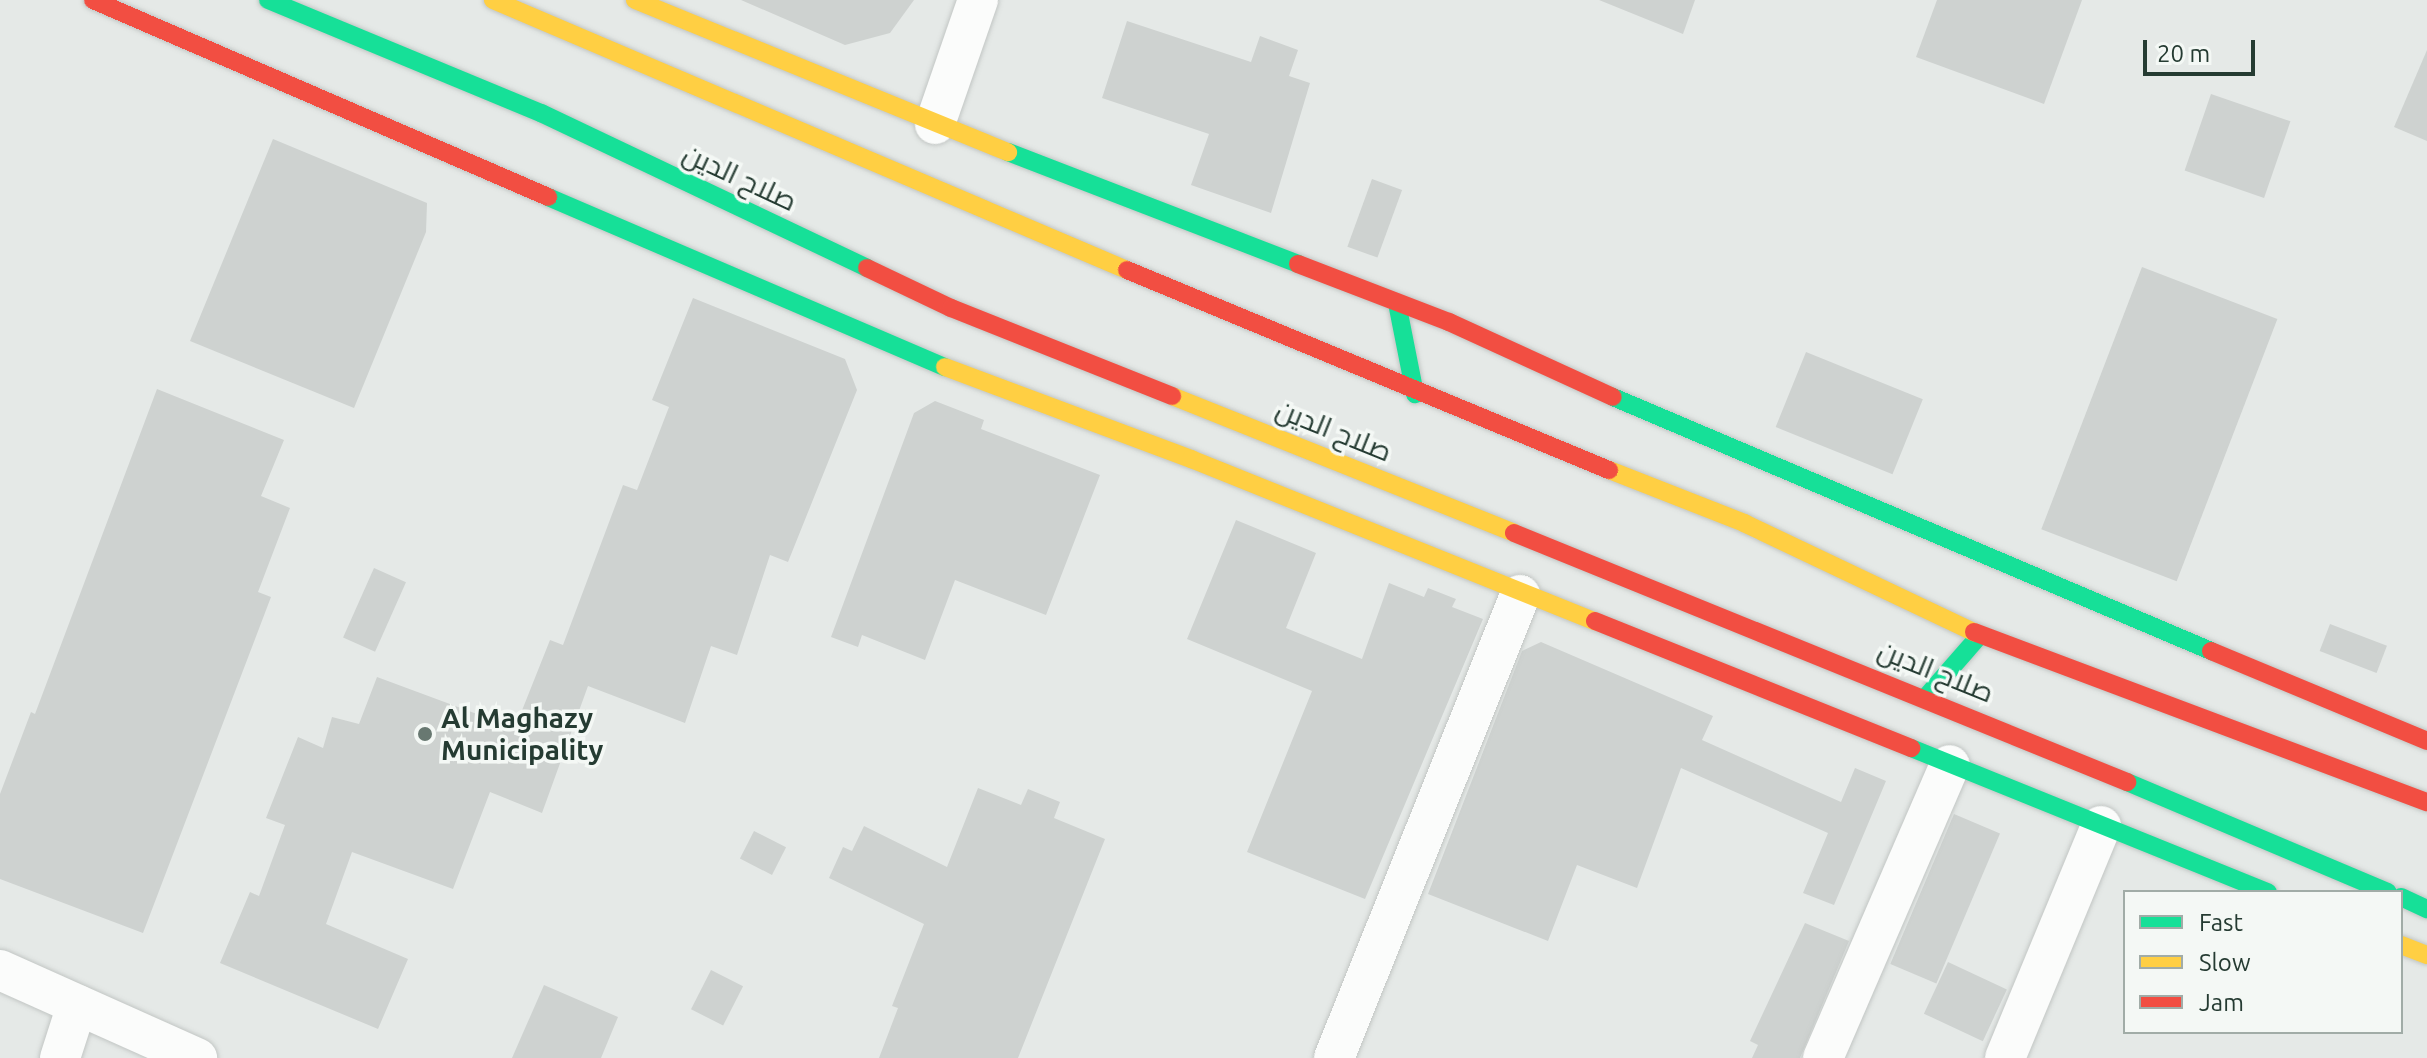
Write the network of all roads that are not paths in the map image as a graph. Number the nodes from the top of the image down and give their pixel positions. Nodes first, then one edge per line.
1 (93, 0) edge
2 (268, 0) edge
3 (493, 0) edge
4 (635, 0) edge
5 (978, 0) edge
6 (935, 124) junction
7 (1397, 303) junction
8 (1415, 394) junction
9 (1520, 595) junction
10 (1980, 635) junction
11 (1926, 697) junction
12 (2427, 741) edge
13 (1950, 765) junction
14 (2427, 802) edge
15 (2101, 826) junction
16 (2263, 890) edge
17 (2383, 890) edge
18 (2403, 898) edge
19 (2427, 909) edge
20 (2403, 946) edge
21 (2427, 955) edge
22 (0, 970) edge
23 (77, 1005) junction
24 (60, 1058) edge
25 (197, 1058) edge
26 (1334, 1058) edge
27 (1823, 1058) edge
28 (2005, 1058) edge

1 - 9 main road
2 - 11 main road, صلاح الدين
3 - 8 main road, صلاح الدين
4 - 6 main road
5 - 6 street
6 - 7 main road
7 - 8 main road
7 - 12 main road
8 - 10 main road, صلاح الدين
9 - 13 main road
9 - 26 street
10 - 11 main road
10 - 14 main road, صلاح الدين
11 - 17 main road, صلاح الدين
13 - 15 main road
13 - 27 street
15 - 16 main road
15 - 28 street
18 - 19 main road
20 - 21 main road
22 - 23 street
23 - 24 street
23 - 25 street

